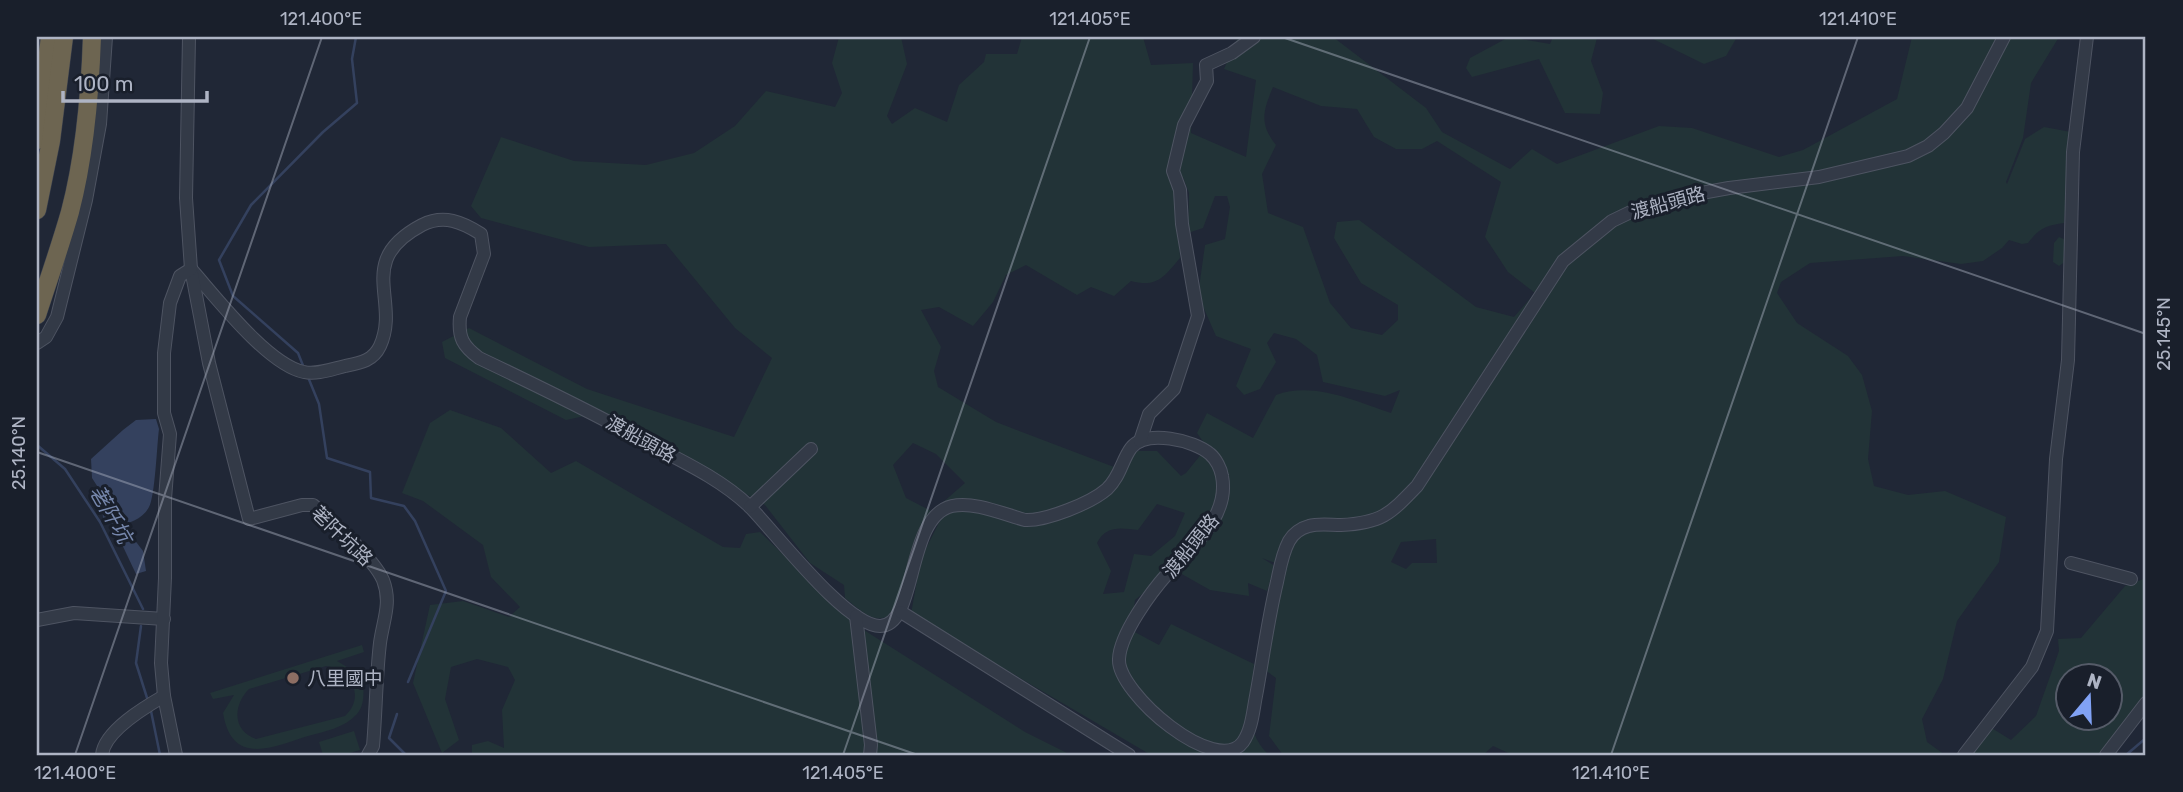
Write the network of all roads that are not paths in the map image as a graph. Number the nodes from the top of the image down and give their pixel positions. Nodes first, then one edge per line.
1 (41, 37) edge
2 (50, 37) edge
3 (64, 37) edge
4 (92, 37) edge
5 (106, 37) edge
6 (189, 37) edge
7 (1254, 37) edge
8 (2004, 37) edge
9 (2087, 37) edge
10 (37, 71) edge
11 (37, 140) edge
12 (37, 210) edge
13 (191, 269) junction
14 (37, 315) edge
15 (37, 343) edge
16 (1140, 441) junction
17 (811, 449) dead end
18 (750, 507) junction
19 (2071, 563) dead end
20 (2131, 579) dead end
21 (901, 612) junction
22 (856, 616) junction
23 (164, 619) junction
24 (37, 620) edge
25 (154, 702) junction
26 (2146, 702) edge
27 (102, 755) edge
28 (176, 755) edge
29 (368, 755) edge
30 (870, 755) edge
31 (1129, 755) edge
32 (1964, 755) edge
33 (2106, 755) edge

1 - 10 highway
2 - 11 highway
3 - 12 highway
4 - 14 highway
5 - 15 street
6 - 13 street, 荖阡坑路
7 - 16 street
8 - 16 street, 渡船頭路
9 - 32 street
13 - 18 street, 渡船頭路
13 - 23 street
13 - 29 street, 荖阡坑路
16 - 21 street
17 - 18 street
18 - 22 street, 渡船頭路
19 - 20 street
21 - 22 street, 渡船頭路
21 - 31 street
22 - 30 street
23 - 24 street
23 - 25 street
25 - 27 street
25 - 28 street
26 - 33 street

